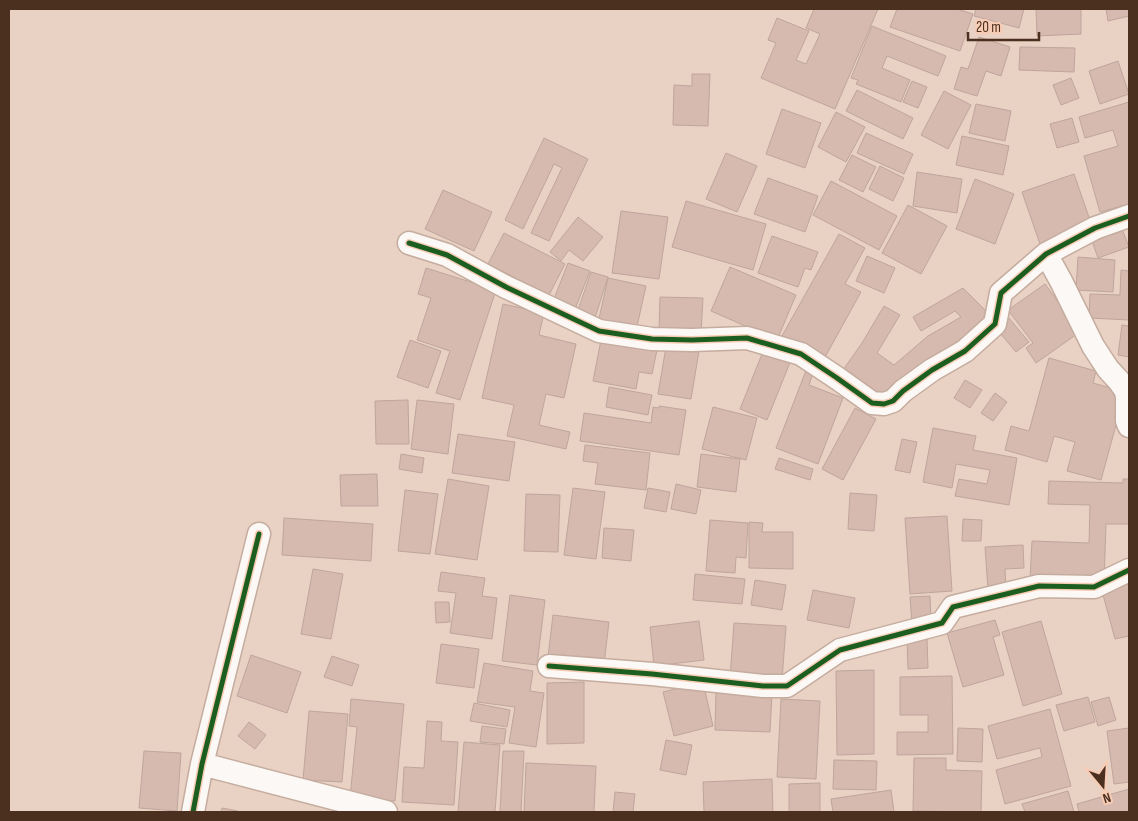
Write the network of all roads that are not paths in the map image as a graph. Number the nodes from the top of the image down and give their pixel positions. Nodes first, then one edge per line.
1 (1129, 216) edge
2 (409, 243) dead end
3 (1046, 254) junction
4 (1129, 426) edge
5 (259, 534) dead end
6 (1129, 570) edge
7 (549, 666) dead end
8 (202, 764) junction
9 (193, 812) edge
10 (386, 812) edge

1 - 3 street
2 - 3 street
3 - 4 street
5 - 8 street
6 - 7 street
8 - 9 street
8 - 10 street

